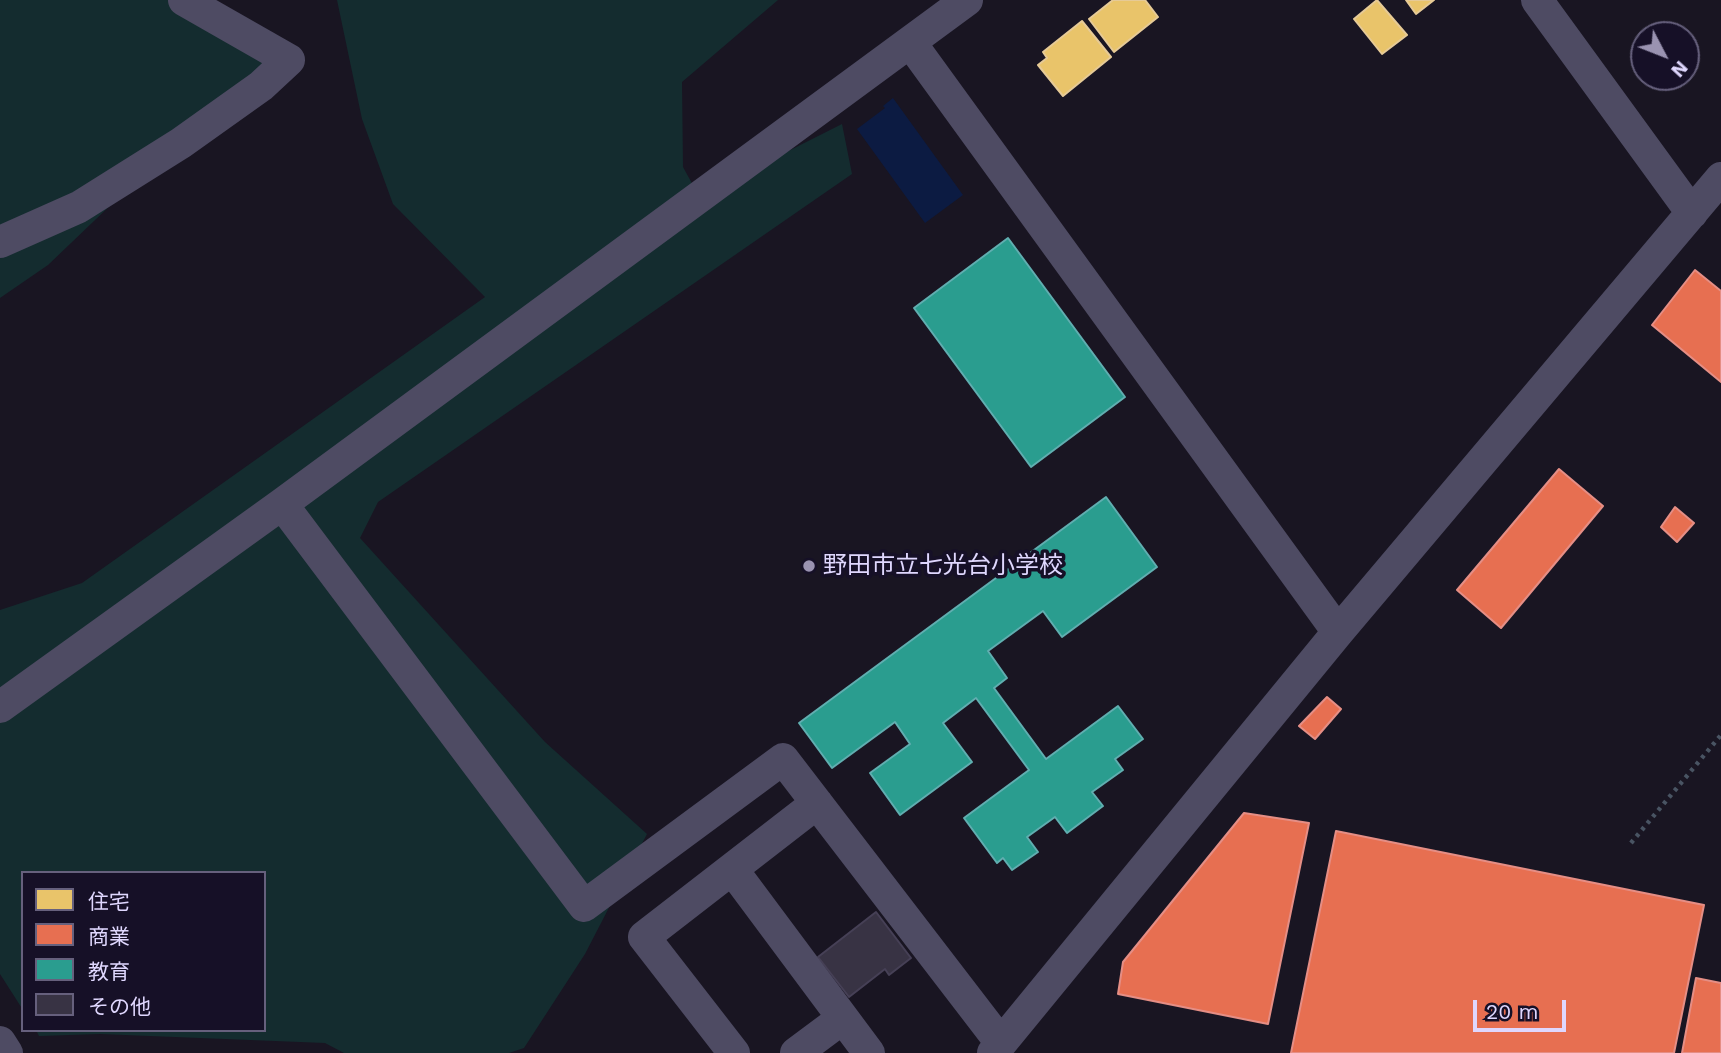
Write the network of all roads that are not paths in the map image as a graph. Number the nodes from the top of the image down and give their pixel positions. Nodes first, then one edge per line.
1 (184, 0) edge
2 (967, 0) edge
3 (1537, 0) edge
4 (910, 42) junction
5 (1721, 178) edge
6 (1692, 213) junction
7 (0, 242) edge
8 (282, 504) junction
9 (1338, 632) junction
10 (0, 707) edge
11 (817, 803) junction
12 (732, 869) junction
13 (843, 1018) junction
14 (0, 1042) edge
15 (997, 1048) edge
16 (7, 1053) edge
17 (734, 1053) edge
18 (796, 1053) edge
19 (869, 1053) edge

1 - 7 street
2 - 4 street
3 - 6 street
4 - 8 street
4 - 9 street
5 - 6 street
6 - 9 street
8 - 10 street
8 - 11 street
9 - 15 street
11 - 12 street
11 - 15 street
12 - 13 street
12 - 17 street
13 - 18 street
13 - 19 street
14 - 16 street

